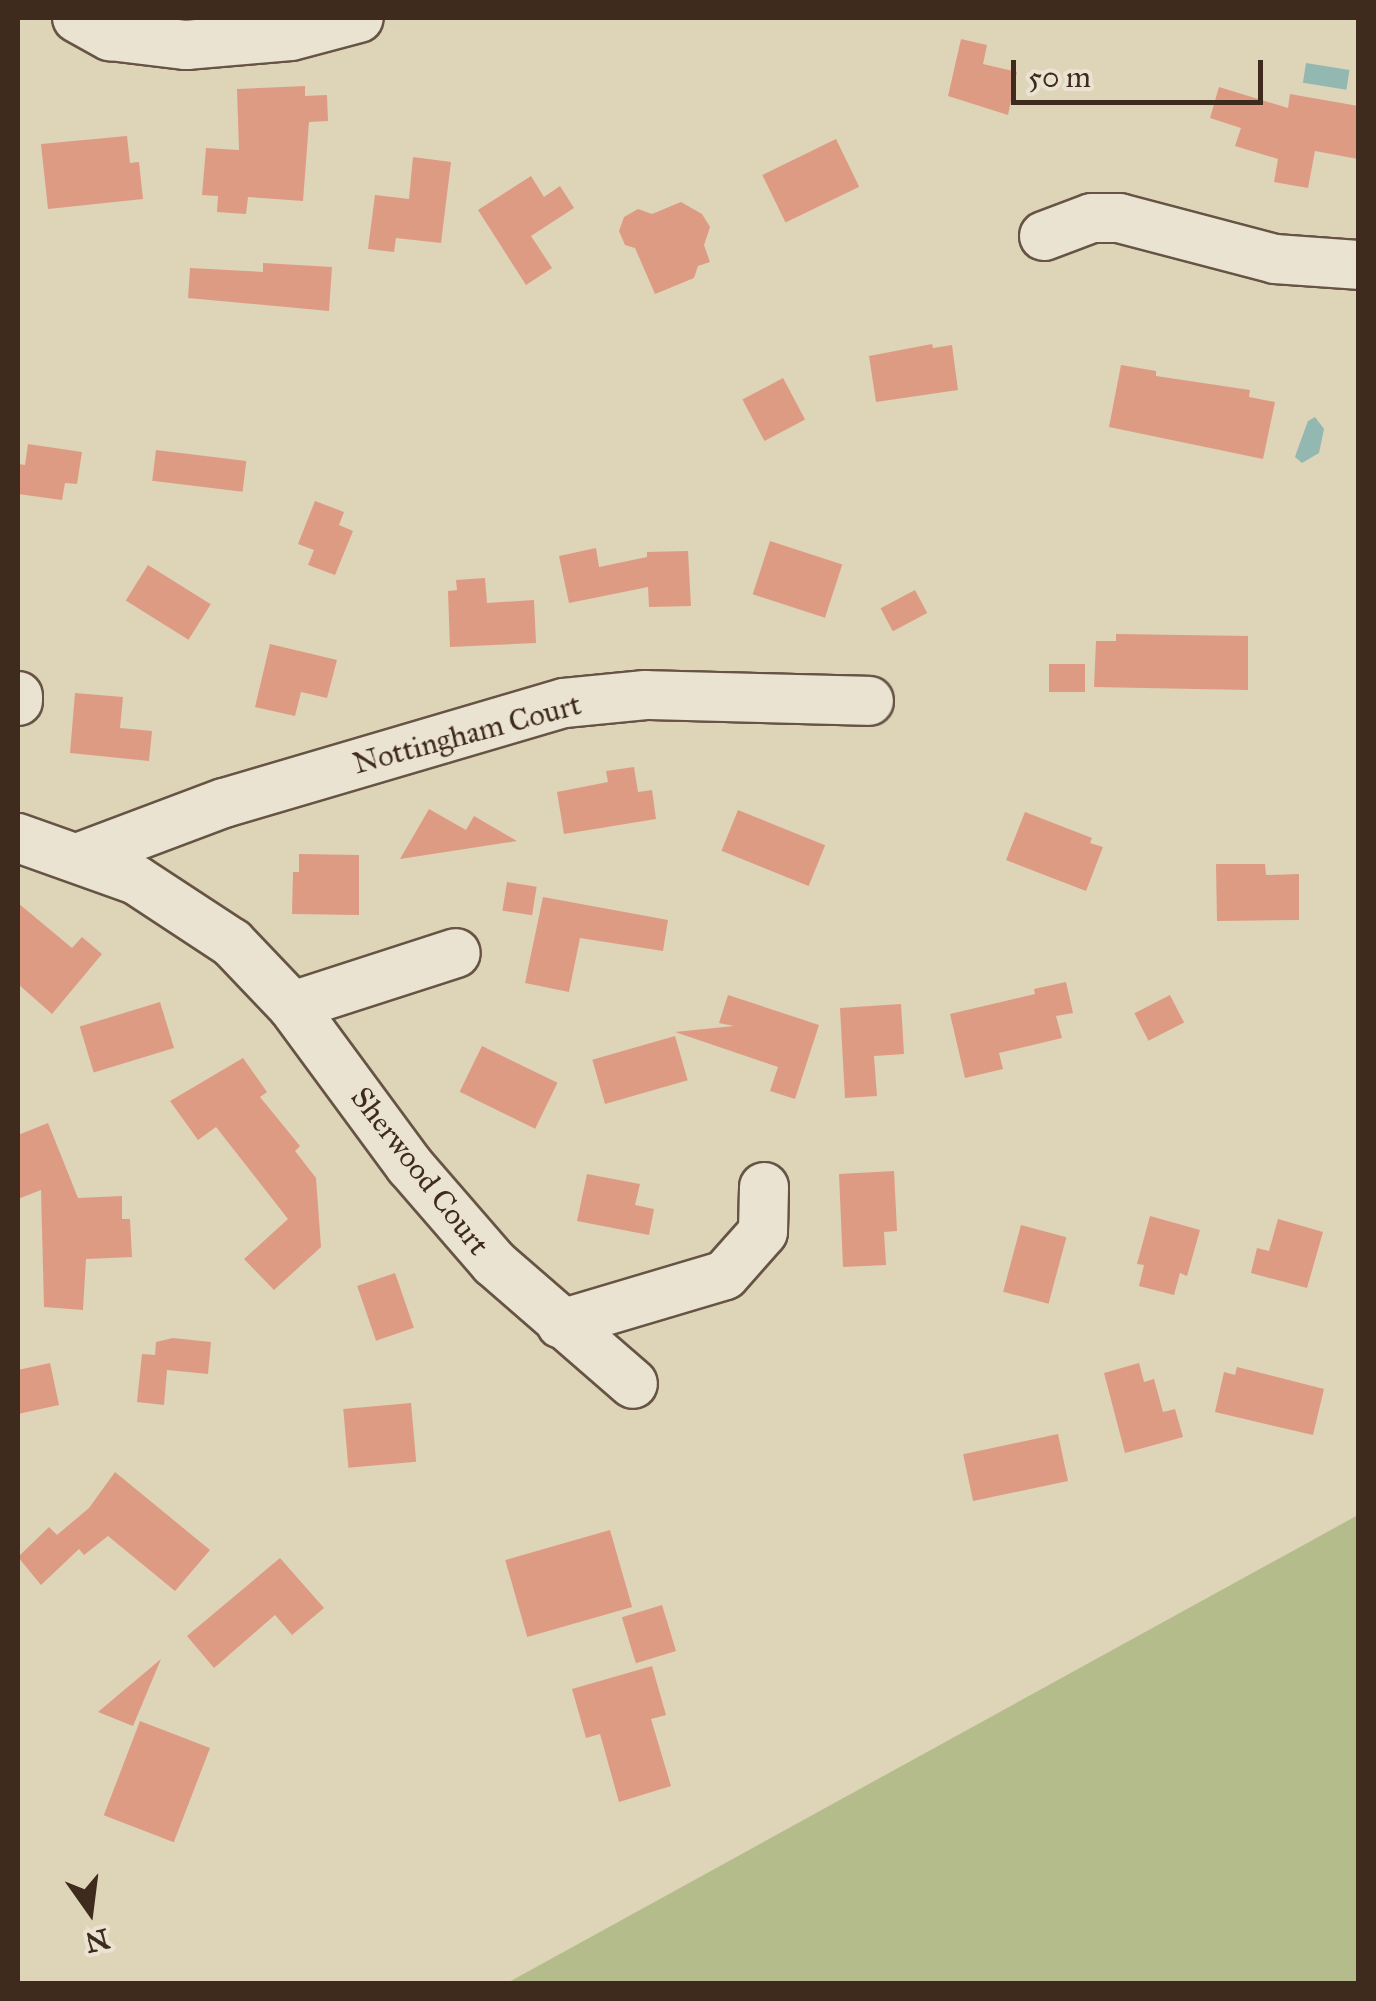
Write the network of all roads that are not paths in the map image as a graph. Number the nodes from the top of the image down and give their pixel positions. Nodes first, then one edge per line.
1 (76, 18) edge
2 (345, 19) edge
3 (1044, 236) dead end
4 (1358, 265) edge
5 (869, 702) dead end
6 (18, 838) edge
7 (80, 857) junction
8 (456, 953) dead end
9 (292, 1006) junction
10 (764, 1187) dead end
11 (561, 1324) junction
12 (632, 1384) dead end

1 - 2 street
3 - 4 street
5 - 7 street, Nottingham Court
6 - 7 street, Sherwood Court
7 - 9 street, Sherwood Court
8 - 9 street
9 - 11 street, Sherwood Court
10 - 11 street
11 - 12 street, Sherwood Court

